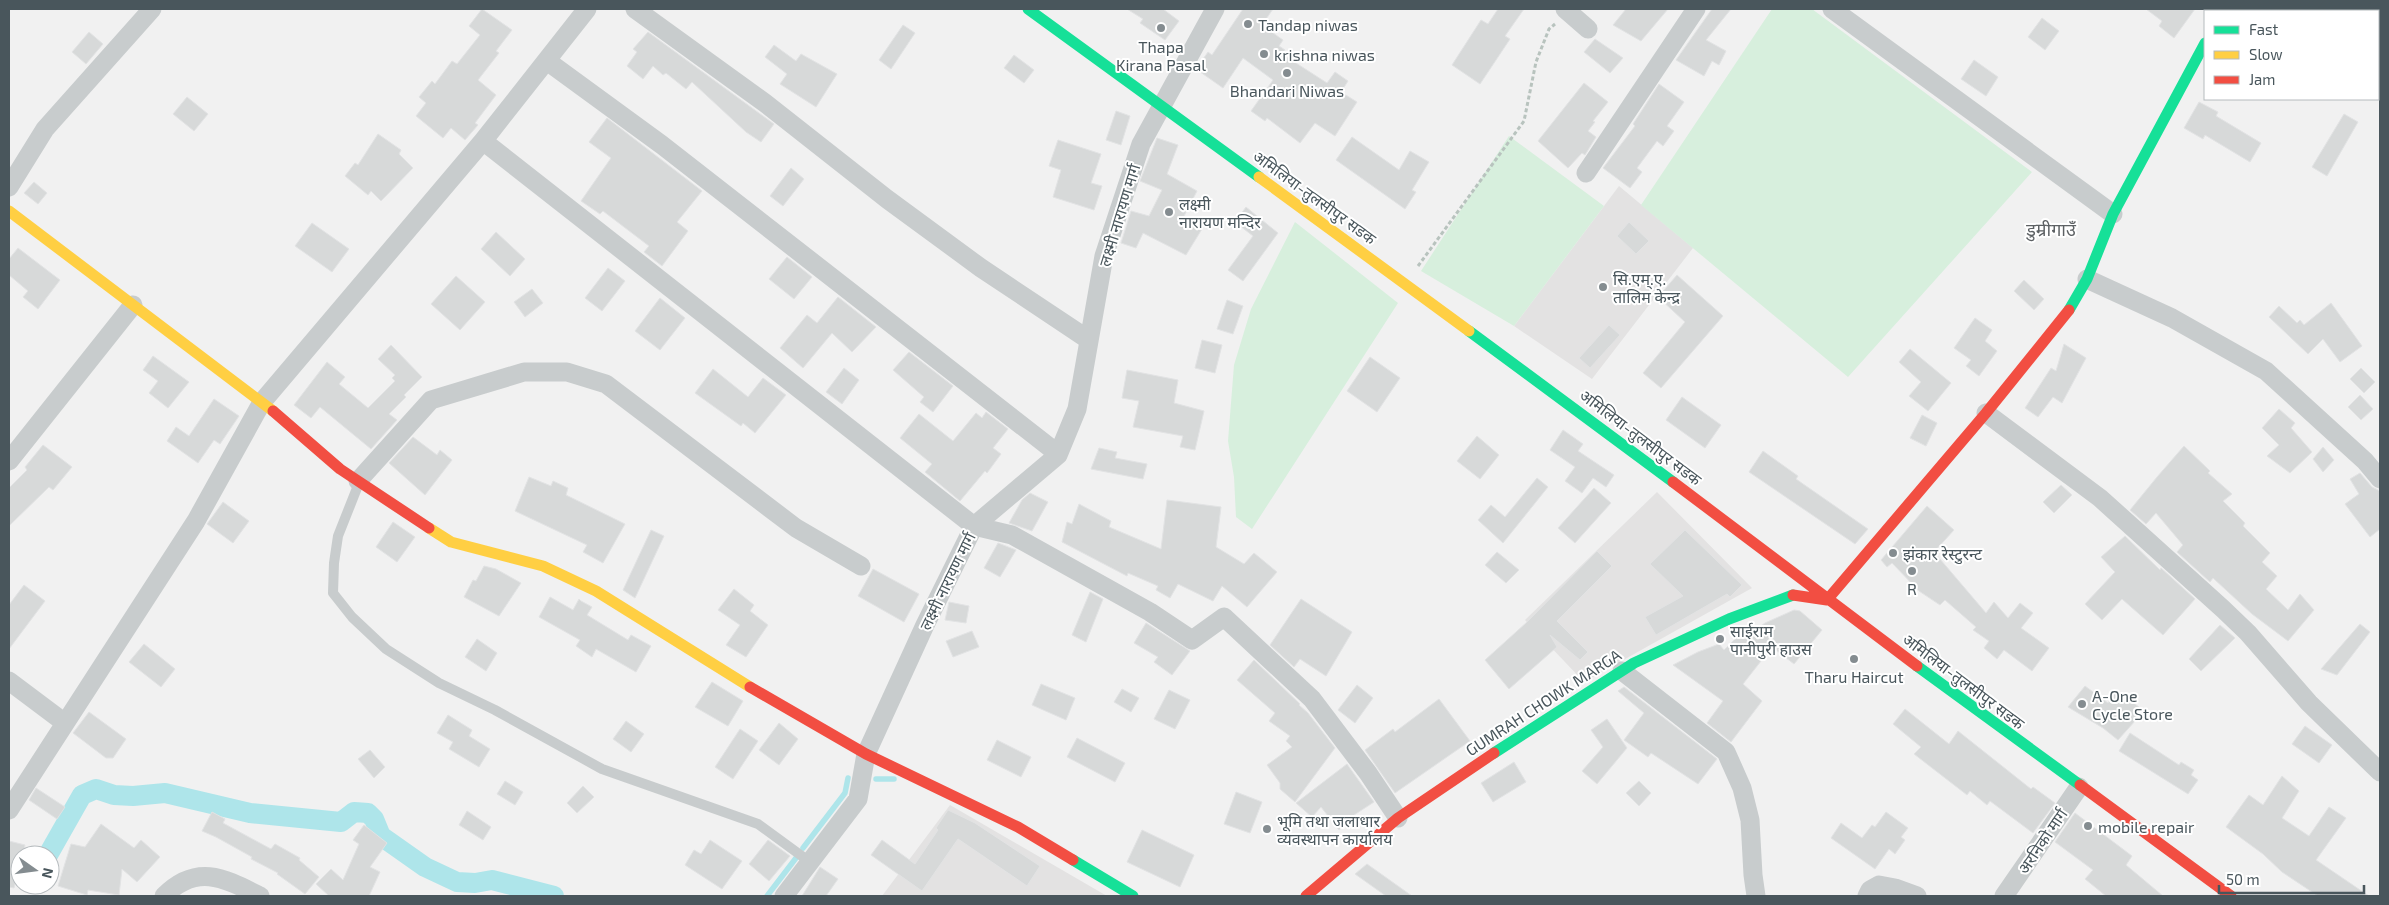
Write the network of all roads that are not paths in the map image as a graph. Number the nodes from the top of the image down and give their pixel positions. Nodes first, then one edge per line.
1 (152, 9) edge
2 (587, 9) edge
3 (635, 9) edge
4 (1028, 9) edge
5 (1215, 9) edge
6 (1696, 9) edge
7 (1832, 9) edge
8 (1566, 10) edge
9 (1588, 29) dead end
10 (2204, 45) edge
11 (547, 61) junction
12 (1161, 104) junction
13 (483, 141) junction
14 (1586, 173) dead end
15 (9, 187) edge
16 (9, 211) edge
17 (2113, 214) junction
18 (2087, 279) junction
19 (133, 305) junction
20 (1089, 340) junction
21 (262, 402) junction
22 (1986, 413) junction
23 (1057, 453) junction
24 (9, 461) edge
25 (2380, 479) edge
26 (358, 482) junction
27 (974, 526) junction
28 (861, 566) dead end
29 (1827, 600) junction
30 (1622, 671) junction
31 (9, 681) edge
32 (65, 723) junction
33 (866, 754) junction
34 (2380, 772) edge
35 (2079, 787) junction
36 (9, 810) edge
37 (1398, 818) junction
38 (810, 862) junction
39 (1316, 894) edge
40 (164, 896) edge
41 (260, 896) edge
42 (784, 896) edge
43 (1133, 896) edge
44 (1756, 896) edge
45 (1866, 896) edge
46 (1917, 896) edge
47 (2004, 896) edge
48 (2231, 896) edge

1 - 15 street
2 - 11 street
3 - 20 street
4 - 12 street, अमिलिया-तुलसीपुर सडक
5 - 12 street, लक्ष्मी नारायण मार्ग
6 - 14 street
7 - 17 street
8 - 9 street
10 - 17 street
11 - 13 street
11 - 23 street
12 - 20 street, लक्ष्मी नारायण मार्ग
12 - 29 street, अमिलिया-तुलसीपुर सडक
13 - 21 street
13 - 27 street
16 - 19 street
17 - 18 street
18 - 22 street
18 - 25 street
19 - 21 street
19 - 24 street
20 - 23 street, लक्ष्मी नारायण मार्ग
21 - 26 street
21 - 32 street
22 - 29 street
22 - 34 street
23 - 27 street, लक्ष्मी नारायण मार्ग
26 - 28 street
26 - 33 street
26 - 38 lane
27 - 33 street, लक्ष्मी नारायण मार्ग
27 - 37 street
29 - 30 street, GUMRAH CHOWK MARGA
29 - 35 street, अमिलिया-तुलसीपुर सडक
30 - 37 street, GUMRAH CHOWK MARGA
30 - 44 street
31 - 32 street
32 - 36 street
33 - 38 street, लक्ष्मी नारायण मार्ग
33 - 43 street
35 - 47 street, अरनिको मार्ग
35 - 48 street, अमिलिया-तुलसीपुर सडक
37 - 39 street, GUMRAH CHOWK MARGA
38 - 42 street, लक्ष्मी नारायण मार्ग
40 - 41 street
45 - 46 street

